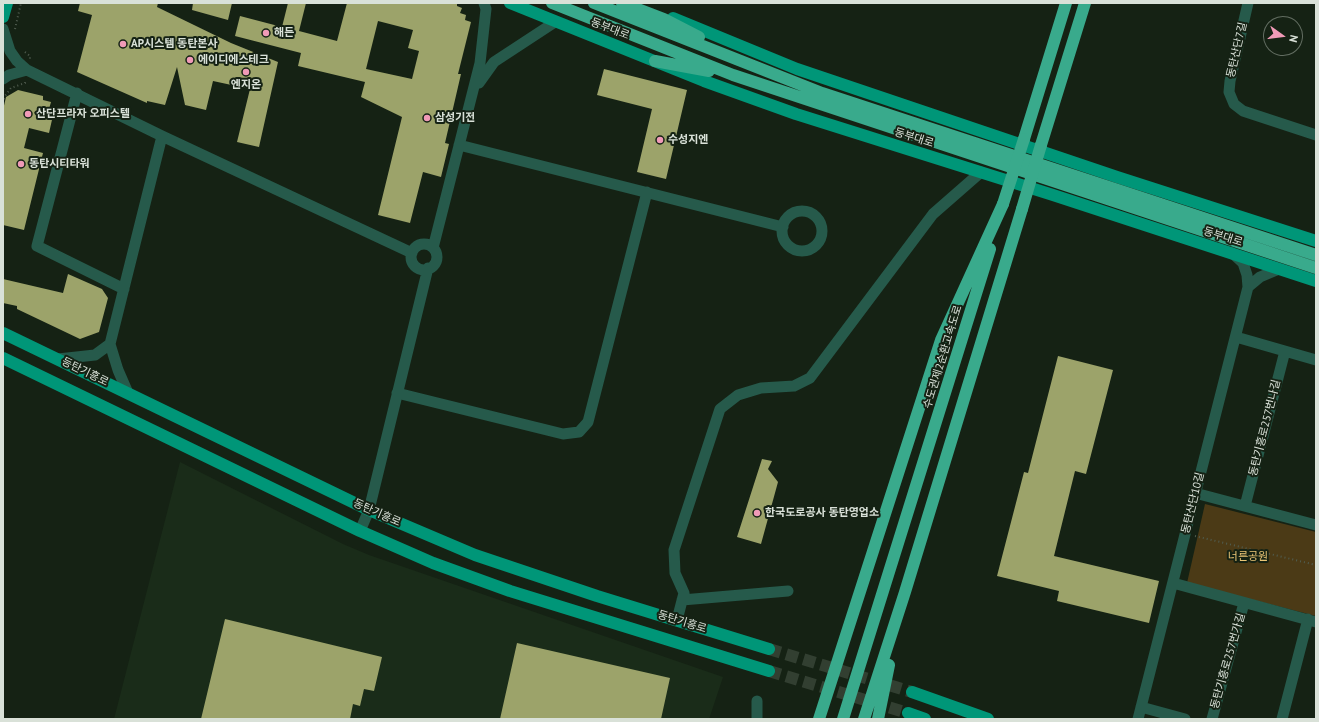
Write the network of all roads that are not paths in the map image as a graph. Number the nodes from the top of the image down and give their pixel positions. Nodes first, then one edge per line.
1 (7, 3) edge
2 (484, 3) edge
3 (510, 3) edge
4 (552, 3) edge
5 (594, 3) edge
6 (622, 3) edge
7 (634, 3) edge
8 (1066, 3) edge
9 (1085, 3) edge
10 (1248, 3) edge
11 (3, 17) edge
12 (555, 22) junction
13 (3, 29) edge
14 (655, 61) junction
15 (28, 70) junction
16 (763, 70) junction
17 (733, 75) junction
18 (3, 79) edge
19 (473, 92) junction
20 (77, 93) junction
21 (1316, 135) edge
22 (162, 136) junction
23 (459, 145) junction
24 (981, 172) junction
25 (647, 192) junction
26 (1003, 204) junction
27 (783, 226) dead end
28 (1316, 241) edge
29 (433, 248) junction
30 (412, 253) junction
31 (1232, 253) junction
32 (1316, 255) edge
33 (428, 268) junction
34 (1316, 268) edge
35 (1279, 269) junction
36 (1316, 281) edge
37 (1248, 288) junction
38 (124, 289) junction
39 (3, 333) edge
40 (1236, 336) junction
41 (110, 344) junction
42 (1285, 351) junction
43 (3, 358) edge
44 (58, 359) junction
45 (1316, 360) edge
46 (397, 393) junction
47 (128, 394) junction
48 (1196, 493) junction
49 (1245, 506) junction
50 (368, 510) junction
51 (1316, 525) edge
52 (360, 531) junction
53 (1173, 584) junction
54 (788, 591) dead end
55 (905, 592) junction
56 (682, 600) junction
57 (1244, 603) junction
58 (677, 620) junction
59 (1312, 620) edge
60 (769, 649) tunnel mouth
61 (769, 671) tunnel mouth
62 (834, 676) junction
63 (912, 692) tunnel mouth
64 (757, 701) dead end
65 (1141, 707) junction
66 (908, 713) tunnel mouth
67 (757, 719) edge
68 (819, 719) edge
69 (822, 719) edge
70 (843, 719) edge
71 (864, 719) edge
72 (878, 719) edge
73 (925, 719) edge
74 (988, 719) edge
75 (1138, 719) edge
76 (1185, 719) edge
77 (1212, 719) edge
78 (1282, 719) edge

1 - 11 main road
2 - 19 street
3 - 12 main road, 동부대로
4 - 17 highway, 동부대로
5 - 16 highway, 동부대로
6 - 16 highway
7 - 28 main road
8 - 26 highway, 수도권제2순환고속도로, bridge
9 - 55 highway, bridge
10 - 21 street, 동탄산단7길
12 - 14 main road, 동부대로
12 - 19 street
13 - 15 street
14 - 17 highway
14 - 24 main road, 동부대로
15 - 18 street
15 - 20 street
16 - 32 highway, 동부대로
17 - 34 highway, 동부대로
19 - 23 street
20 - 22 street
20 - 38 street
22 - 30 street
22 - 38 street
23 - 25 street
23 - 29 street
24 - 31 main road, 동부대로
24 - 56 street
25 - 27 street
25 - 46 street
26 - 62 highway
26 - 70 highway, 수도권제2순환고속도로
29 - 30 street
29 - 33 street
30 - 33 street
31 - 35 main road, 동부대로
31 - 37 street
33 - 46 street
35 - 36 main road, 동부대로
35 - 37 street
37 - 40 street, 동탄산단10길
38 - 41 street
39 - 44 main road, 동탄기흥로
40 - 42 street
40 - 48 street, 동탄산단10길
41 - 44 street
41 - 47 street
42 - 45 street
42 - 49 street, 동탄기흥로257번나길
43 - 52 main road, 동탄기흥로
44 - 47 main road, 동탄기흥로
46 - 50 street
47 - 50 main road, 동탄기흥로
48 - 49 street
48 - 53 street, 동탄산단10길
49 - 51 street
50 - 52 street
50 - 58 main road, 동탄기흥로
52 - 61 main road, 동탄기흥로
53 - 57 street
53 - 65 street, 동탄산단10길
54 - 56 street
55 - 71 highway
55 - 72 highway
56 - 58 street
57 - 59 street
57 - 77 street, 동탄기흥로257번가길
58 - 60 main road, 동탄기흥로
59 - 78 street
62 - 68 highway
62 - 69 highway
63 - 74 main road
64 - 67 street
65 - 75 street, 동탄산단10길
65 - 76 street
66 - 73 main road

